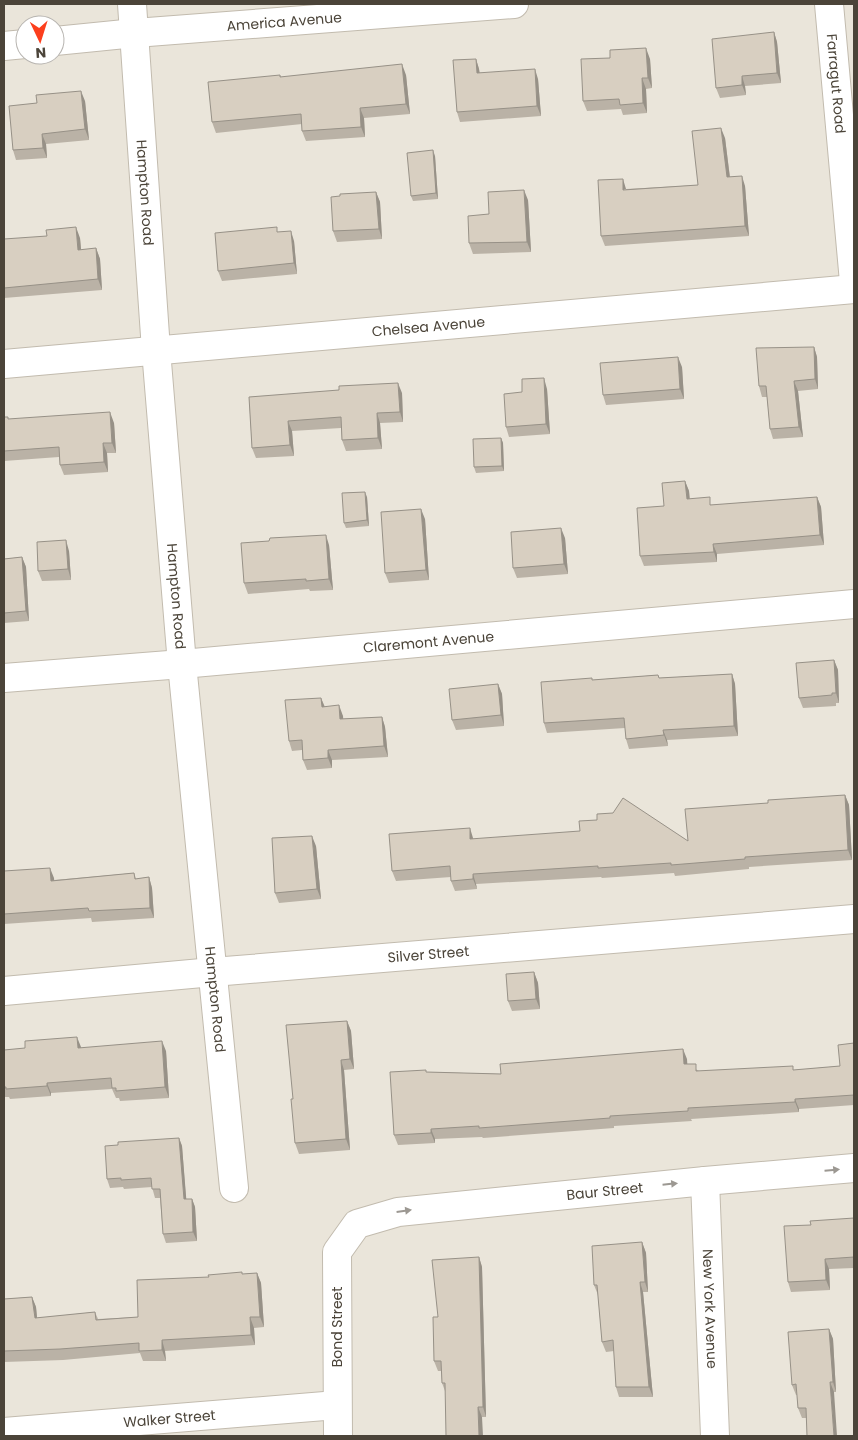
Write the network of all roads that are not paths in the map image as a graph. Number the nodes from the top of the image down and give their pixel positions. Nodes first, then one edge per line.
1 (132, 4) edge
2 (514, 4) edge
3 (829, 4) edge
4 (135, 33) junction
5 (65, 40) edge
6 (854, 282) edge
7 (854, 289) edge
8 (156, 350) junction
9 (4, 364) edge
10 (854, 604) edge
11 (182, 664) junction
12 (4, 678) edge
13 (854, 919) edge
14 (213, 972) junction
15 (4, 991) edge
16 (854, 1168) edge
17 (705, 1181) junction
18 (234, 1188) dead end
19 (357, 1224) joint
20 (337, 1405) junction
21 (4, 1432) edge
22 (338, 1436) edge
23 (715, 1436) edge

1 - 4 street, Hampton Road
2 - 4 street, America Avenue
3 - 6 street, Farragut Road
4 - 5 street, America Avenue
4 - 8 street, Hampton Road
7 - 8 street, Chelsea Avenue
8 - 9 street, Chelsea Avenue
8 - 11 street, Hampton Road
10 - 11 street, Claremont Avenue
11 - 12 street, Claremont Avenue
11 - 14 street, Hampton Road
13 - 14 street, Silver Street
14 - 15 street, Silver Street
14 - 18 street, Hampton Road
17 -> 16 street, Baur Street
19 -> 17 street, Baur Street
17 - 23 street, New York Avenue
19 - 20 street, Bond Street
20 - 21 street, Walker Street
20 - 22 street, Bond Street

